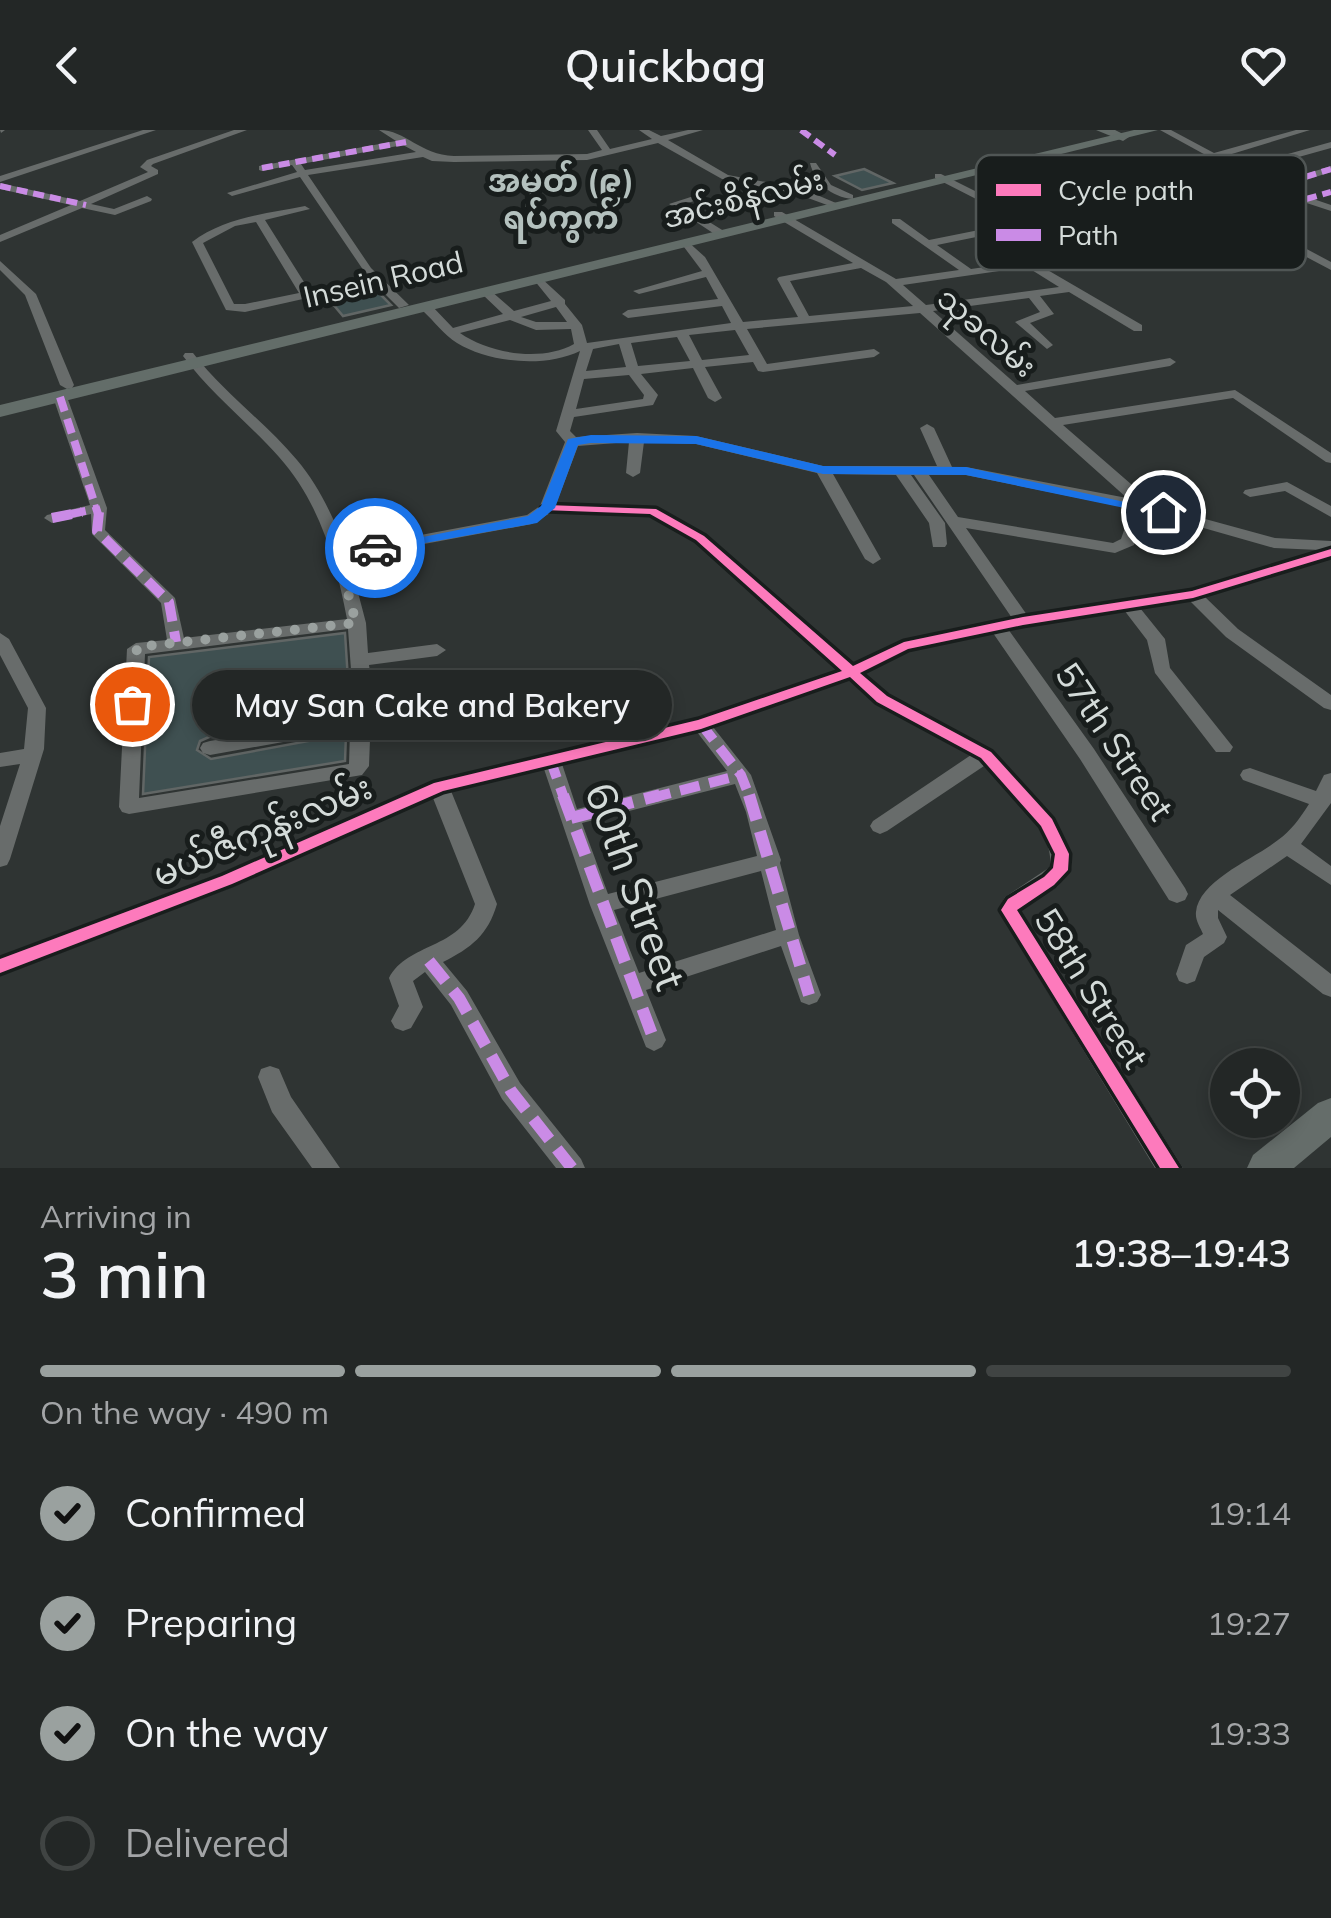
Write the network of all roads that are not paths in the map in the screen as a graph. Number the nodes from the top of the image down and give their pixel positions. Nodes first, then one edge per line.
1 (152, 130) edge
2 (243, 130) edge
3 (383, 130) edge
4 (410, 130) edge
5 (592, 130) edge
6 (644, 130) edge
7 (699, 130) edge
8 (1151, 130) edge
9 (1164, 130) edge
10 (1306, 130) edge
11 (1117, 133) edge
12 (394, 135) junction
13 (661, 140) junction
14 (406, 142) junction
15 (1331, 145) edge
16 (423, 154) junction
17 (608, 154) junction
18 (1032, 155) edge
19 (1044, 155) edge
20 (1213, 155) edge
21 (1218, 155) edge
22 (1301, 155) edge
23 (1306, 159) edge
24 (294, 161) junction
25 (813, 165) dead end
26 (262, 168) dead end
27 (1331, 168) edge
28 (976, 169) edge
29 (976, 171) edge
30 (304, 174) junction
31 (1306, 176) edge
32 (0, 178) edge
33 (943, 178) junction
34 (0, 186) edge
35 (1331, 192) edge
36 (232, 194) dead end
37 (976, 194) edge
38 (701, 197) dead end
39 (147, 199) dead end
40 (1306, 199) joint
41 (839, 202) junction
42 (86, 205) junction
43 (1331, 208) edge
44 (305, 209) dead end
45 (782, 216) junction
46 (258, 217) junction
47 (896, 222) dead end
48 (718, 232) junction
49 (976, 234) edge
50 (0, 239) edge
51 (686, 243) junction
52 (928, 243) junction
53 (1306, 253) edge
54 (0, 264) edge
55 (864, 264) junction
56 (1331, 267) edge
57 (976, 270) edge
58 (1005, 270) edge
59 (1038, 270) edge
60 (967, 271) junction
61 (708, 273) junction
62 (376, 279) junction
63 (540, 280) junction
64 (894, 283) junction
65 (1066, 290) junction
66 (639, 291) dead end
67 (487, 293) junction
68 (1034, 293) junction
69 (306, 295) junction
70 (562, 302) junction
71 (724, 302) junction
72 (412, 308) junction
73 (923, 310) junction
74 (507, 314) junction
75 (628, 314) dead end
76 (805, 319) junction
77 (576, 325) junction
78 (736, 326) junction
79 (1138, 328) dead end
80 (452, 332) junction
81 (682, 334) junction
82 (624, 340) junction
83 (1047, 344) dead end
84 (874, 352) dead end
85 (192, 360) junction
86 (1170, 362) dead end
87 (760, 363) junction
88 (699, 364) junction
89 (634, 373) junction
90 (579, 376) junction
91 (1016, 389) junction
92 (65, 392) junction
93 (715, 398) dead end
94 (0, 402) edge
95 (0, 411) edge
96 (566, 414) junction
97 (1053, 422) junction
98 (927, 428) dead end
99 (731, 433) dead end
100 (637, 437) junction
101 (572, 442) junction
102 (734, 450) junction
103 (1331, 458) edge
104 (823, 470) junction
105 (946, 470) junction
106 (910, 473) junction
107 (633, 474) dead end
108 (1250, 492) dead end
109 (1138, 505) junction
110 (99, 508) junction
111 (548, 508) junction
112 (1331, 512) edge
113 (52, 518) dead end
114 (952, 521) junction
115 (1274, 543) junction
116 (938, 544) dead end
117 (1331, 549) edge
118 (338, 555) junction
119 (872, 559) dead end
120 (1304, 562) junction
121 (1193, 594) junction
122 (1130, 606) junction
123 (1023, 621) junction
124 (356, 623) junction
125 (997, 626) junction
126 (0, 639) edge
127 (176, 642) junction
128 (438, 650) dead end
129 (361, 660) junction
130 (848, 673) junction
131 (363, 688) junction
132 (1331, 704) edge
133 (217, 712) dead end
134 (360, 722) junction
135 (700, 724) junction
136 (1223, 747) dead end
137 (210, 748) dead end
138 (32, 755) junction
139 (986, 755) junction
140 (550, 759) junction
141 (0, 760) edge
142 (742, 775) junction
143 (1250, 775) dead end
144 (439, 787) junction
145 (1328, 788) edge
146 (570, 818) junction
147 (880, 826) dead end
148 (5, 828) edge
149 (1286, 845) junction
150 (0, 859) edge
151 (771, 860) junction
152 (1331, 877) edge
153 (1177, 894) dead end
154 (1216, 896) junction
155 (601, 905) junction
156 (788, 935) junction
157 (429, 961) junction
158 (0, 966) edge
159 (1187, 974) dead end
160 (631, 985) junction
161 (1331, 987) edge
162 (809, 995) dead end
163 (403, 1021) dead end
164 (654, 1040) dead end
165 (270, 1077) dead end
166 (1331, 1115) edge
167 (327, 1168) edge
168 (572, 1168) edge
169 (1170, 1168) edge
170 (1266, 1168) edge

1 - 32 street
2 - 42 street
3 - 12 street
4 - 12 street
5 - 17 street
6 - 13 street
7 - 13 street
8 - 11 main road
9 - 20 street
10 - 21 street
11 - 18 main road, Insein Road
11 - 19 main road
12 - 14 street
13 - 17 street
13 - 41 street
14 - 16 street
14 - 24 street
15 - 22 street
16 - 17 street
16 - 30 street
23 - 27 street
24 - 26 street
24 - 30 street
25 - 41 street
27 - 31 street
28 - 33 main road, Insein Road
29 - 33 main road
30 - 36 street
30 - 62 street
33 - 37 street
33 - 41 main road, Insein Road
34 - 42 street
35 - 40 street
38 - 48 street
39 - 42 street
40 - 43 street
41 - 45 main road, Insein Road
42 - 50 street
44 - 46 street
45 - 48 main road, Insein Road
45 - 55 street, သုခလမ်း
46 - 69 street
46 - 69 street
47 - 52 street
48 - 51 main road, အင်းစိန်လမ်း
48 - 72 main road, Insein Road
49 - 52 street
51 - 61 street
51 - 63 main road, အင်းစိန်လမ်း
52 - 60 street
53 - 56 street
54 - 92 street
55 - 64 street, သုခလမ်း
55 - 76 street
57 - 60 street
58 - 68 street
59 - 65 street
60 - 64 street
61 - 66 street
61 - 71 street
62 - 69 street
62 - 72 street
63 - 67 main road, အင်းစိန်လမ်း
63 - 70 street
64 - 73 street, သုခလမ်း
65 - 68 street
65 - 79 street
67 - 72 main road, အင်းစိန်လမ်း
67 - 74 street
68 - 73 street
68 - 83 street
70 - 74 street
70 - 77 street
71 - 75 street
71 - 78 street
72 - 80 street
72 - 85 main road, အင်းစိန်လမ်း
73 - 76 street
73 - 91 street, သုခလမ်း
74 - 77 street
74 - 80 street
76 - 78 street
77 - 80 street
78 - 81 street
78 - 87 street
81 - 82 street
81 - 88 street
82 - 89 street
82 - 90 street
84 - 87 street
85 - 92 main road, အင်းစိန်လမ်း
85 - 118 street
86 - 91 street
87 - 88 street
88 - 89 street
88 - 93 street
89 - 90 street
89 - 96 street
90 - 96 street
91 - 97 street, သုခလမ်း
92 - 94 main road
92 - 95 main road, အင်းစိန်လမ်း
92 - 110 street
96 - 101 street
97 - 103 street
97 - 109 street, သုခလမ်း
98 - 105 street
99 - 102 street
100 - 101 street
100 - 102 street
100 - 107 street
101 - 111 street
102 - 104 street
104 - 106 street
104 - 119 street
105 - 106 street
105 - 109 street
106 - 114 street
106 - 116 street
108 - 112 street
109 - 114 street
109 - 115 street
110 - 113 street
110 - 127 street
111 - 118 street
111 - 130 street, 58th Street
114 - 123 street
115 - 117 street
115 - 120 street
117 - 120 street, မယ်ဇီကုန်းလမ်း
118 - 124 street
120 - 121 street, မယ်ဇီကုန်းလမ်း
121 - 122 street, မယ်ဇီကုန်းလမ်း
121 - 132 street
122 - 123 street, မယ်ဇီကုန်းလမ်း
122 - 136 street
123 - 125 street, မယ်ဇီကုန်းလမ်း
124 - 127 street
124 - 129 street
125 - 130 street, မယ်ဇီကုန်းလမ်း
125 - 153 street, 57th Street
126 - 138 street
127 - 134 street
128 - 129 street
129 - 131 street
130 - 135 street, မယ်ဇီကုန်းလမ်း
130 - 139 street, 58th Street
131 - 133 street
131 - 134 street
134 - 137 street
135 - 140 street, မယ်ဇီကုန်းလမ်း
135 - 142 street
138 - 141 street
138 - 148 street
139 - 147 street
139 - 169 street, 58th Street
140 - 144 street, မယ်ဇီကုန်းလမ်း
140 - 146 street, 60th Street
142 - 146 street
142 - 151 street
143 - 145 street
144 - 157 street
144 - 158 street, မယ်ဇီကုန်းလမ်း
145 - 149 street
146 - 155 street, 60th Street
148 - 150 street
149 - 152 street
149 - 154 street
151 - 155 street
151 - 156 street
154 - 159 street
154 - 161 street
155 - 160 street, 60th Street
156 - 160 street
156 - 162 street
157 - 163 street
157 - 168 street
160 - 164 street, 60th Street
165 - 167 street
166 - 170 main road

